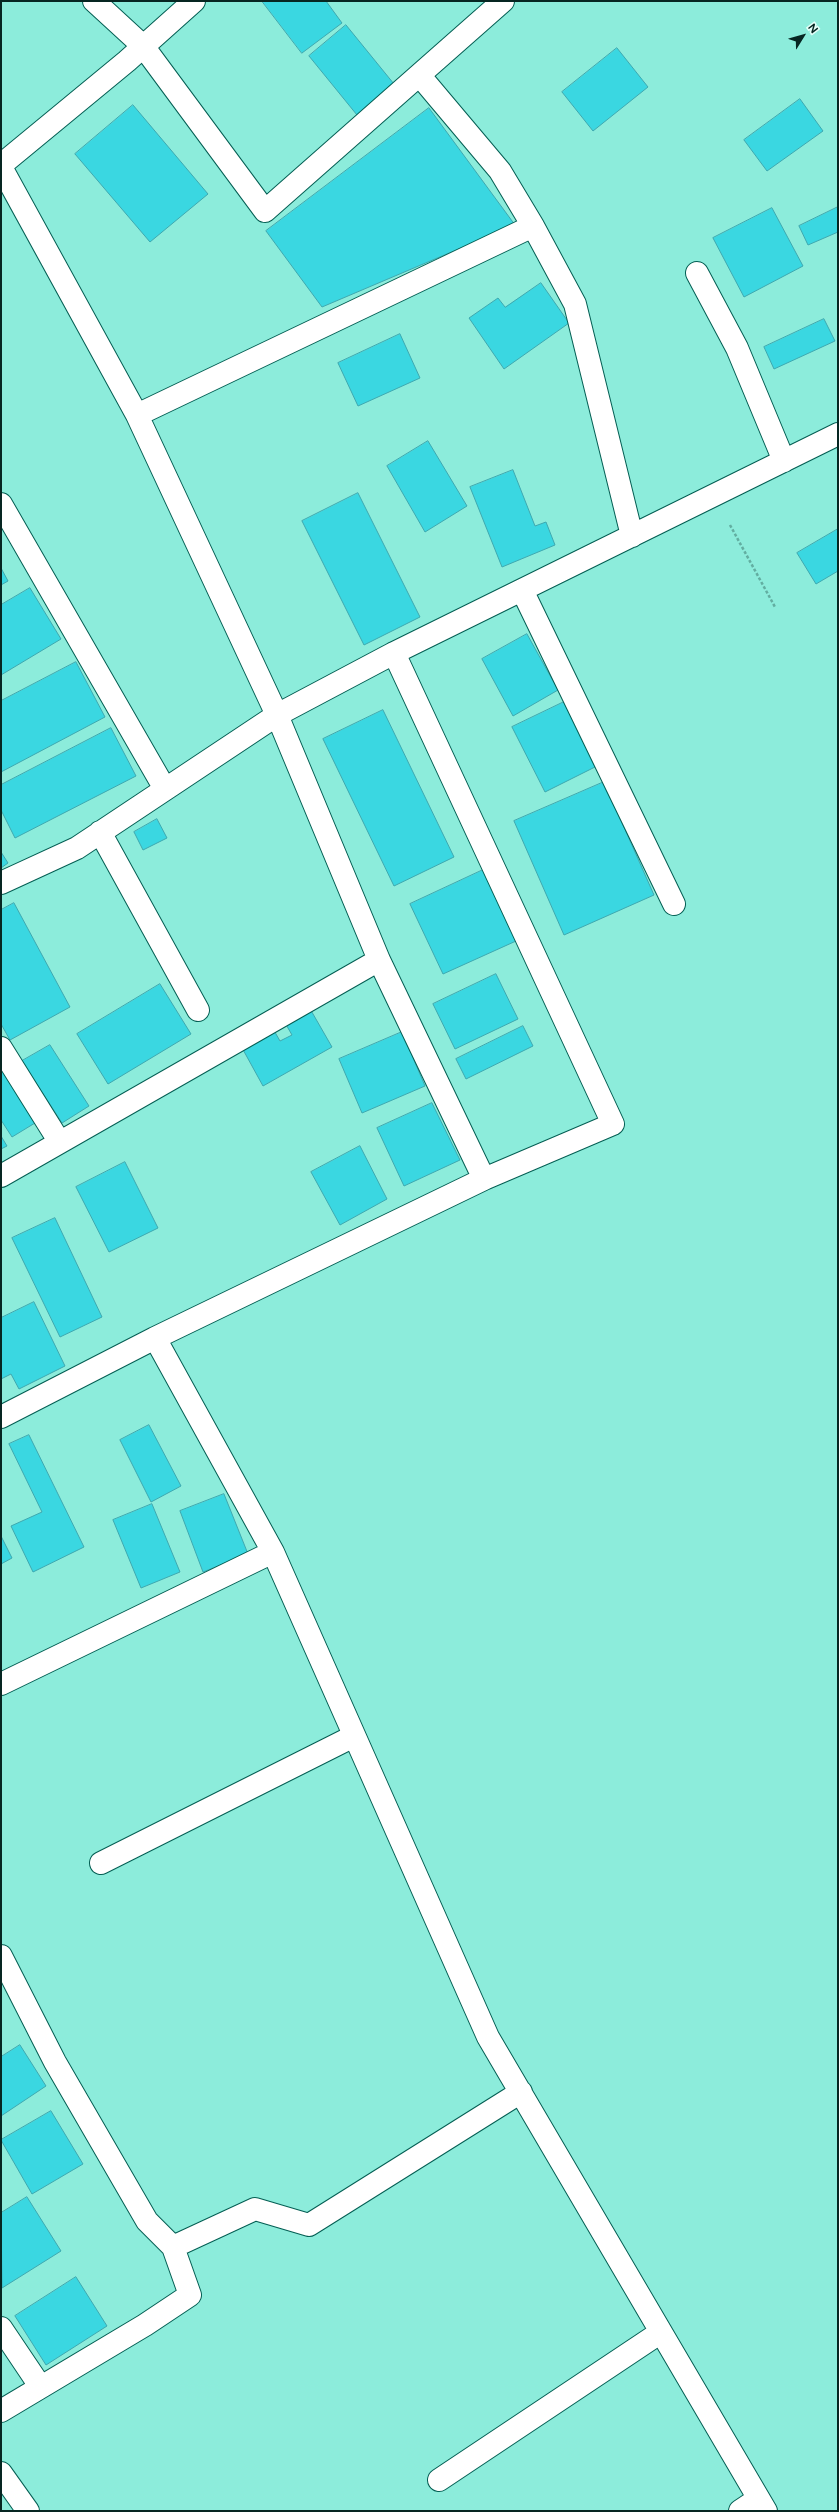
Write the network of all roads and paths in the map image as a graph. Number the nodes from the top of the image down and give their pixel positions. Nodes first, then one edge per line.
1 (94, 1) edge
2 (194, 1) edge
3 (503, 1) edge
4 (143, 46) junction
5 (420, 76) junction
6 (1, 166) edge
7 (533, 226) junction
8 (697, 273) dead end
9 (137, 414) junction
10 (838, 434) edge
11 (784, 461) junction
12 (713, 495) junction
13 (1, 504) edge
14 (632, 536) junction
15 (522, 590) junction
16 (775, 607) dead end
17 (394, 653) junction
18 (277, 715) junction
19 (165, 789) junction
20 (100, 832) junction
21 (1, 884) edge
22 (674, 904) dead end
23 (379, 960) junction
24 (198, 1010) dead end
25 (1, 1048) edge
26 (59, 1141) junction
27 (1, 1176) edge
28 (484, 1180) junction
29 (155, 1338) junction
30 (1, 1417) edge
31 (273, 1552) junction
32 (1, 1684) edge
33 (354, 1736) junction
34 (101, 1863) dead end
35 (1, 1956) edge
36 (521, 2092) junction
37 (173, 2247) junction
38 (1, 2328) edge
39 (661, 2332) junction
40 (40, 2386) junction
41 (1, 2411) edge
42 (1, 2473) edge
43 (439, 2480) dead end
44 (762, 2505) edge
45 (28, 2511) edge
46 (740, 2511) edge

1 - 4 street
2 - 4 street
3 - 5 street
4 - 5 street
4 - 6 street
5 - 7 street
6 - 9 street
7 - 9 street
7 - 14 street
8 - 11 street
9 - 18 street
10 - 11 street
11 - 12 street
12 - 14 street
12 - 16 path
13 - 19 street
14 - 15 street
15 - 17 street
15 - 22 street
17 - 18 street
17 - 28 street
18 - 19 street
18 - 23 street
19 - 20 street
20 - 21 street
20 - 24 street
23 - 26 street
23 - 28 street
25 - 26 street
26 - 27 street
28 - 29 street
29 - 30 street
29 - 31 street
31 - 32 street
31 - 33 street
33 - 34 street
33 - 36 street
35 - 37 street
36 - 37 street
36 - 39 street
37 - 40 street
38 - 40 street
39 - 43 street
39 - 44 street
40 - 41 street
42 - 45 street
44 - 46 street

